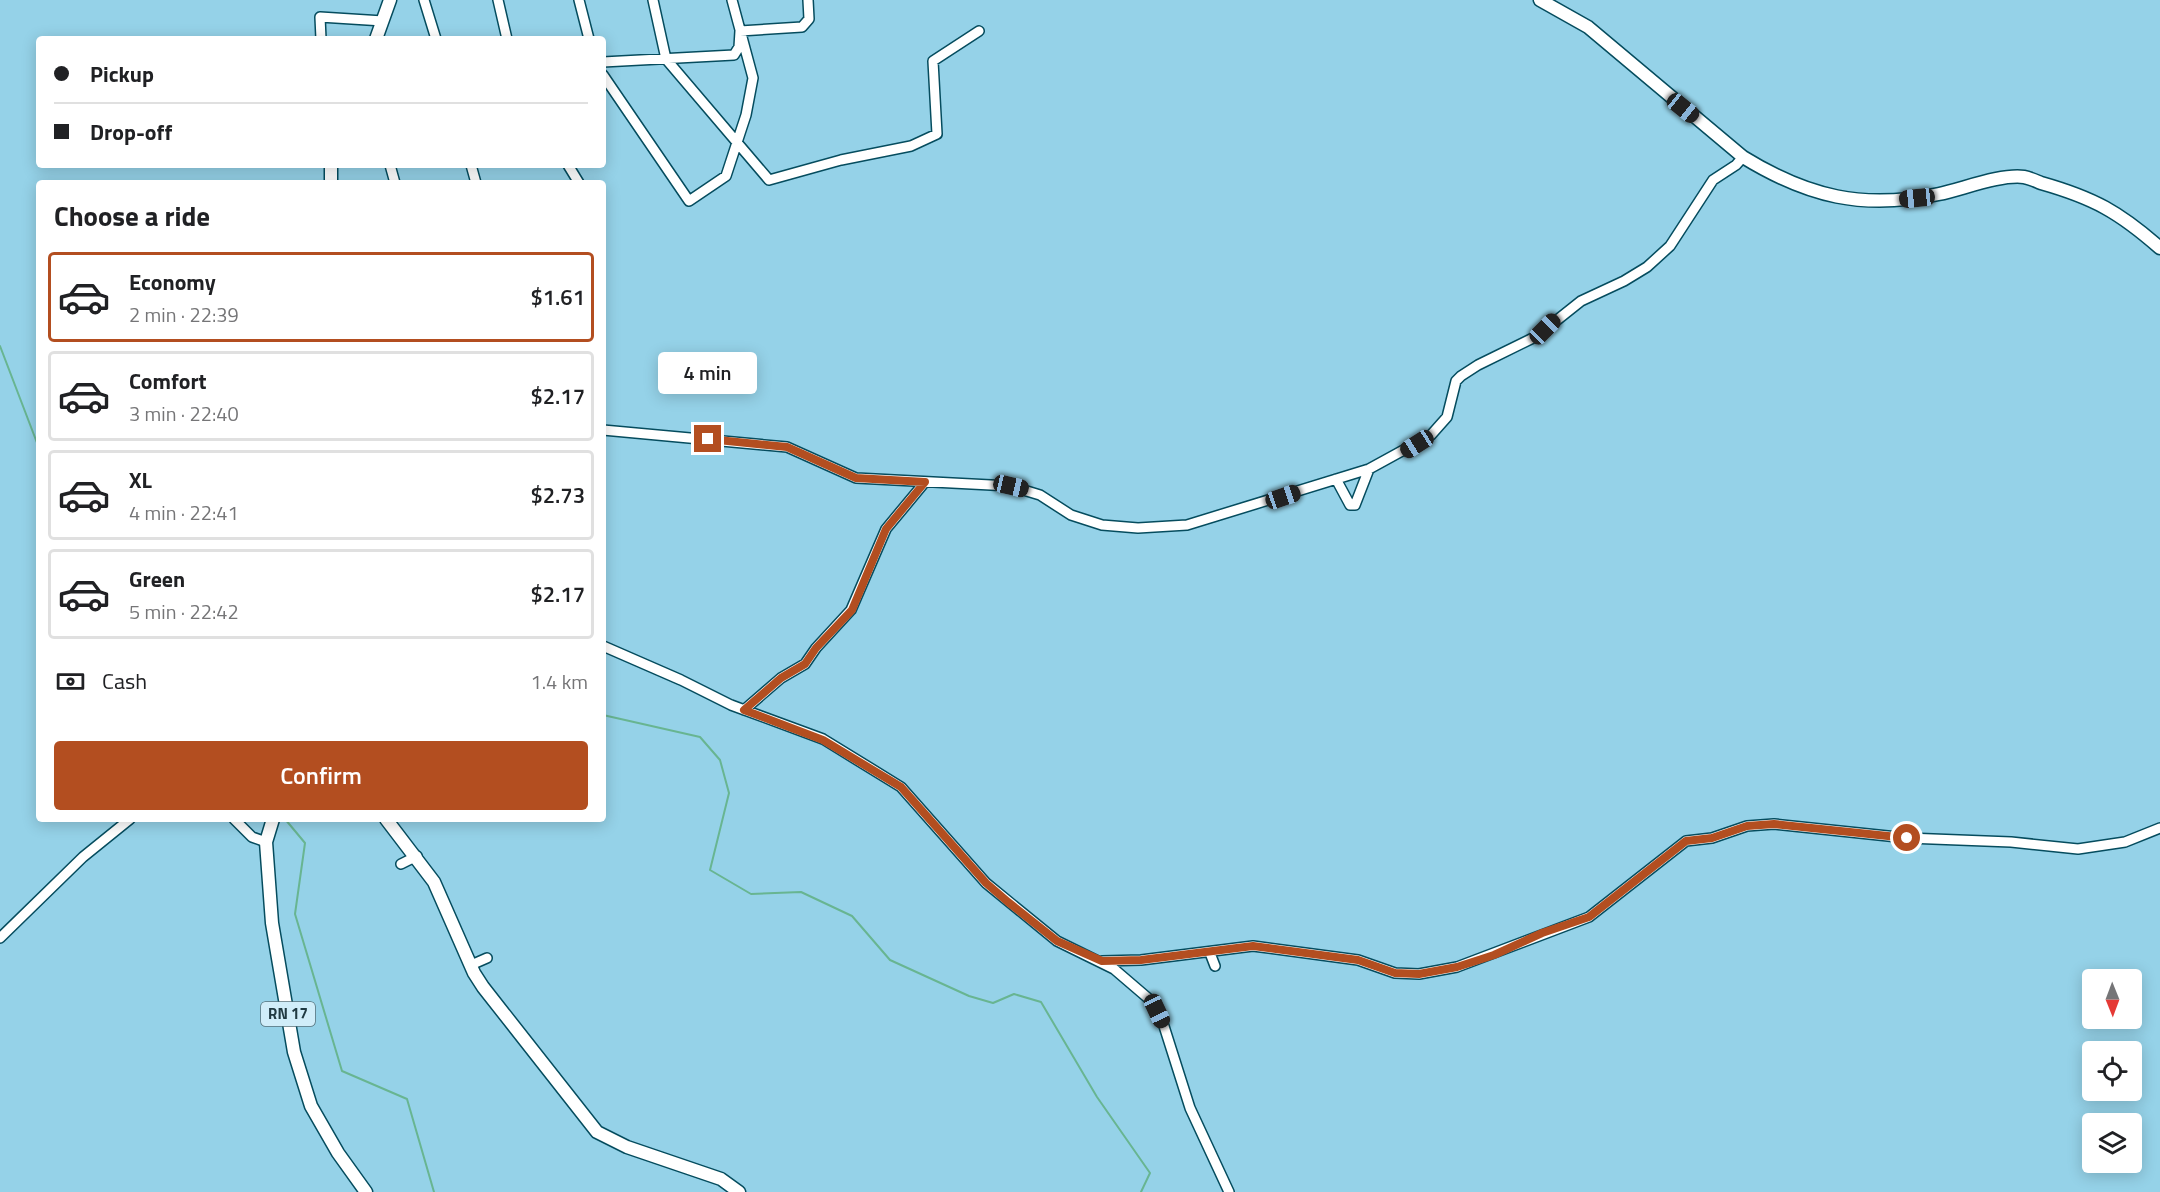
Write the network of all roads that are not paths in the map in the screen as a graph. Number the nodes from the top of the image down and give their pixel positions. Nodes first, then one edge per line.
1 (390, 0) edge
2 (424, 0) edge
3 (498, 0) edge
4 (579, 0) edge
5 (652, 0) edge
6 (732, 0) edge
7 (808, 0) edge
8 (1540, 0) edge
9 (383, 21) junction
10 (740, 31) junction
11 (979, 31) dead end
12 (321, 36) edge
13 (377, 36) edge
14 (435, 36) edge
15 (506, 36) edge
16 (588, 36) edge
17 (666, 59) junction
18 (606, 62) edge
19 (606, 79) edge
20 (738, 143) junction
21 (1743, 157) junction
22 (2160, 248) edge
23 (606, 430) edge
24 (1370, 469) junction
25 (1336, 478) junction
26 (925, 482) junction
27 (606, 647) edge
28 (744, 710) junction
29 (126, 822) edge
30 (237, 822) edge
31 (272, 822) edge
32 (389, 822) edge
33 (2160, 828) edge
34 (2037, 832) dead end
35 (266, 842) junction
36 (2037, 844) junction
37 (417, 856) junction
38 (401, 864) dead end
39 (0, 938) edge
40 (1210, 953) junction
41 (487, 958) dead end
42 (1102, 961) junction
43 (471, 965) junction
44 (1215, 966) dead end
45 (366, 1192) edge
46 (739, 1192) edge
47 (1229, 1192) edge

1 - 9 main road
2 - 14 street
3 - 15 street
4 - 16 street
5 - 17 street
6 - 10 street
7 - 10 street
8 - 21 main road
9 - 12 street
9 - 13 main road
10 - 17 street
10 - 20 street
11 - 20 street
17 - 18 street
17 - 20 street
19 - 20 street
21 - 22 main road
21 - 24 street
23 - 26 street
24 - 25 street
24 - 25 street
25 - 26 street
26 - 28 street
27 - 28 street
28 - 42 street
29 - 39 street
30 - 35 street
31 - 35 main road, RN 17
32 - 37 main road
33 - 36 street
34 - 36 street
35 - 45 main road, RN 17
36 - 40 street
37 - 38 street
37 - 43 main road
40 - 42 street
40 - 44 street
41 - 43 street
42 - 47 street
43 - 46 main road

